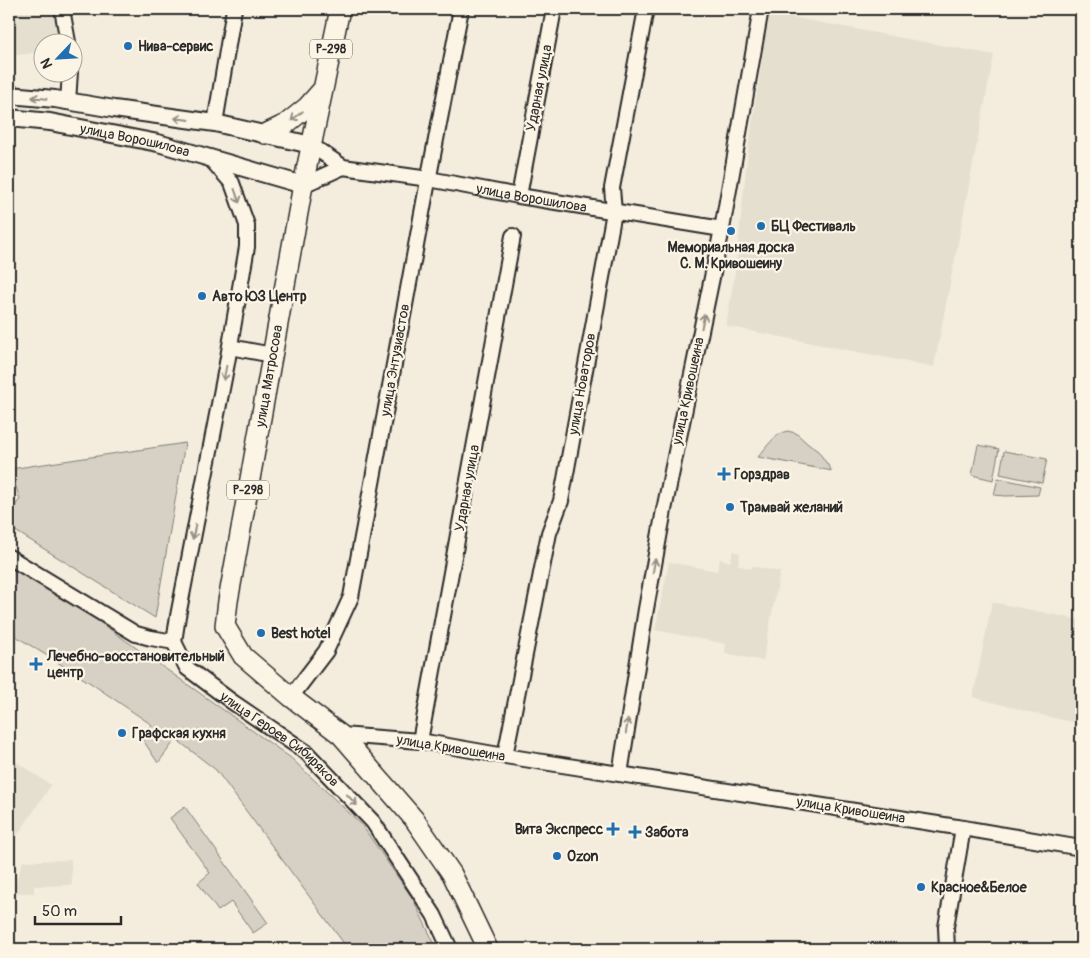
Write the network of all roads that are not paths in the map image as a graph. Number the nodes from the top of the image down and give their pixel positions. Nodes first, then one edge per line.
1 (62, 9) edge
2 (234, 9) edge
3 (340, 9) edge
4 (461, 9) edge
5 (554, 9) edge
6 (646, 9) edge
7 (761, 9) edge
8 (66, 32) edge
9 (69, 82) edge
10 (322, 90) junction
11 (9, 95) edge
12 (68, 102) junction
13 (9, 118) edge
14 (215, 123) junction
15 (265, 134) junction
16 (311, 145) junction
17 (209, 157) junction
18 (343, 166) junction
19 (429, 179) junction
20 (303, 185) junction
21 (519, 196) junction
22 (614, 212) junction
23 (722, 229) junction
24 (513, 236) dead end
25 (230, 346) junction
26 (272, 355) junction
27 (9, 557) edge
28 (174, 642) junction
29 (290, 696) junction
30 (341, 735) junction
31 (420, 741) junction
32 (505, 756) junction
33 (620, 774) junction
34 (963, 828) junction
35 (1081, 848) edge
36 (450, 949) edge
37 (488, 949) edge
38 (947, 949) edge

1 - 8 street
2 - 14 street
3 - 10 highway, улица Матросова / Р-298
4 - 19 street, улица Энтузиастов
5 - 21 street, Ударная улица
6 - 22 street, улица Новаторов
7 - 23 street, улица Кривошеина
9 - 12 street
10 -> 15 highway
10 - 16 highway, улица Матросова / Р-298
12 -> 11 main road, улица Ворошилова
14 -> 12 main road, улица Ворошилова
13 - 17 main road, улица Ворошилова
14 - 15 main road, улица Ворошилова
15 - 16 main road, улица Ворошилова
16 - 18 street, улица Ворошилова
16 - 20 highway, улица Матросова / Р-298
17 - 20 main road, улица Ворошилова
17 -> 25 street
18 - 19 street, улица Ворошилова
18 - 20 street
19 - 21 street, улица Ворошилова
19 - 29 street, улица Энтузиастов
20 - 26 highway, улица Матросова / Р-298
21 - 22 street, улица Ворошилова
22 - 23 street, улица Ворошилова
22 - 32 street, улица Новаторов
33 -> 23 street, улица Кривошеина
24 - 31 street, Ударная улица
25 - 26 street
25 -> 28 street
26 - 29 highway, улица Матросова / Р-298
27 - 28 street
28 -> 36 street, улица Героев Сибиряков
29 - 30 highway, Р-298
30 - 31 street, улица Кривошеина
30 - 37 highway, Р-298
31 - 32 street, улица Кривошеина
32 - 33 street, улица Кривошеина
33 - 34 street, улица Кривошеина
34 - 35 street, улица Кривошеина
34 - 38 street

